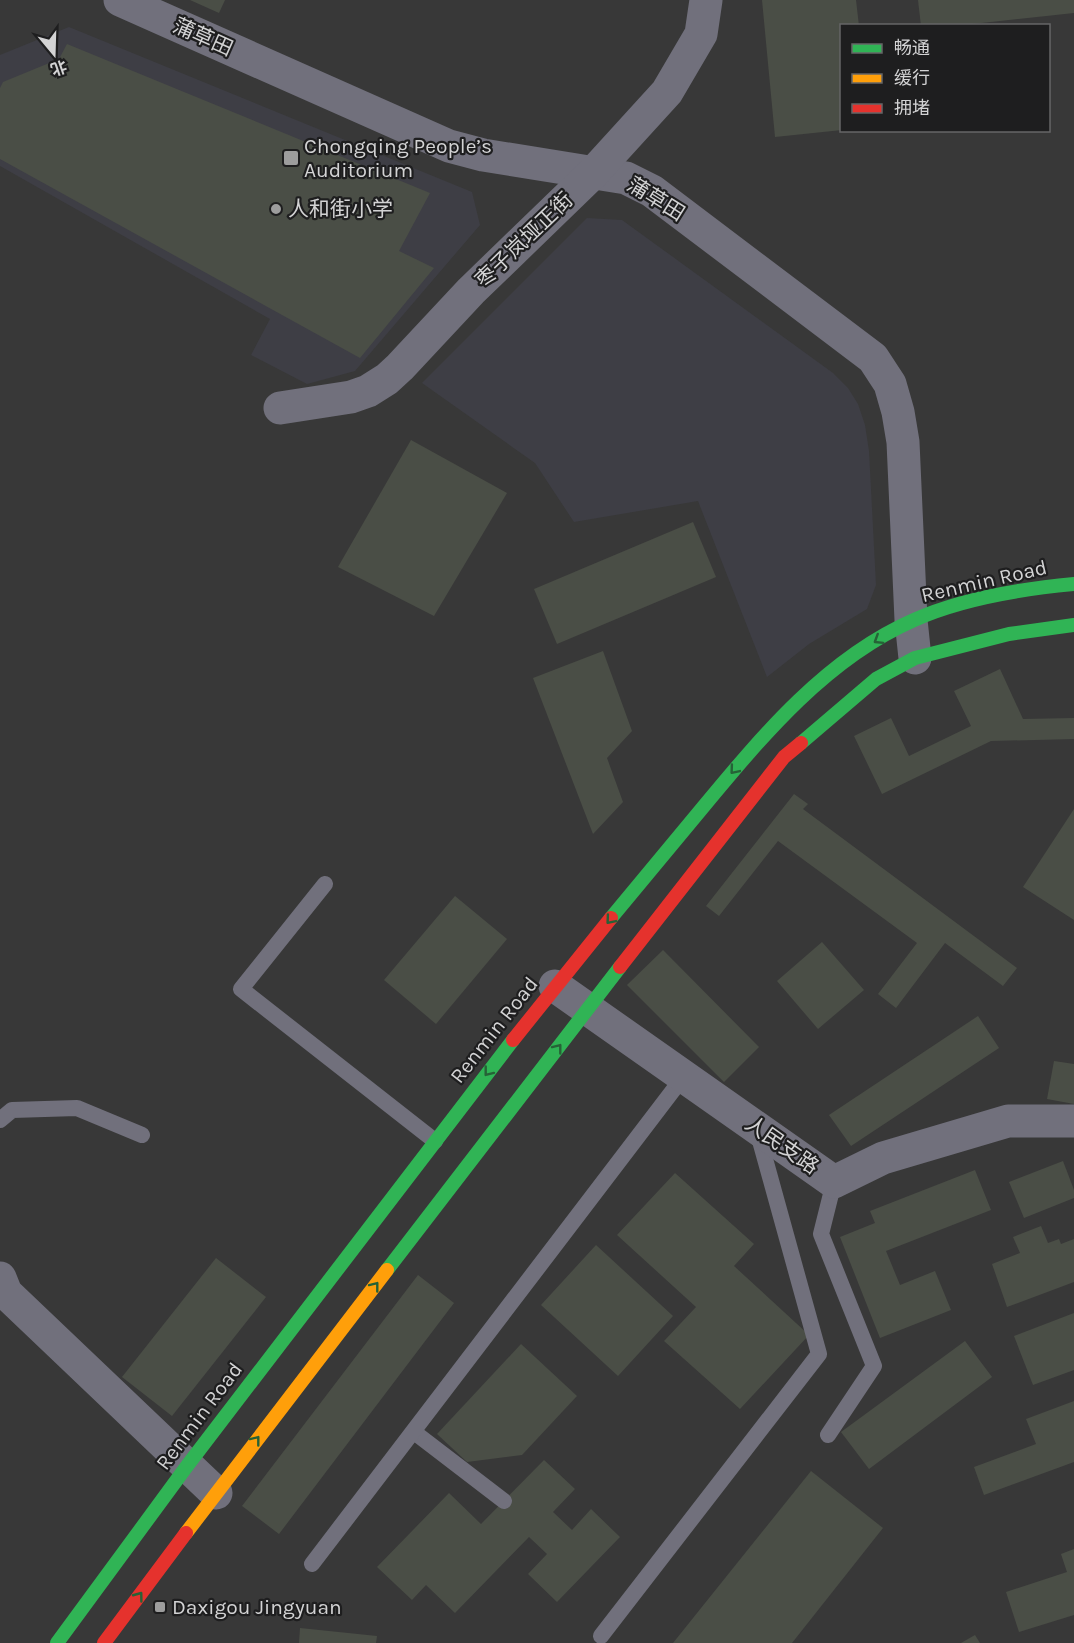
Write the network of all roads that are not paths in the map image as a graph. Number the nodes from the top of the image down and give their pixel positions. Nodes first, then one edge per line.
1 (120, 0) edge
2 (706, 0) edge
3 (595, 171) junction
4 (280, 408) dead end
5 (1074, 584) edge
6 (911, 620) junction
7 (1074, 625) edge
8 (915, 658) junction
9 (325, 884) dead end
10 (555, 986) junction
11 (587, 1010) junction
12 (684, 1076) junction
13 (0, 1120) edge
14 (1074, 1121) edge
15 (756, 1126) junction
16 (142, 1135) dead end
17 (435, 1141) junction
18 (834, 1182) junction
19 (2, 1288) edge
20 (414, 1432) junction
21 (828, 1435) dead end
22 (187, 1466) junction
23 (216, 1493) junction
24 (504, 1501) dead end
25 (312, 1564) dead end
26 (601, 1636) dead end
27 (57, 1643) edge
28 (104, 1643) edge

1 - 3 street, 蒲草田
2 - 3 street, 枣子岚垭正街
3 - 4 street, 枣子岚垭正街
3 - 6 street, 蒲草田
5 - 6 main road, Renmin Road
6 - 8 street, 蒲草田
6 -> 10 main road, Renmin Road
7 - 8 main road
8 - 11 main road
9 - 17 lane
10 - 11 street, 人民支路
10 -> 17 main road, Renmin Road
11 - 12 street, 人民支路
23 -> 11 main road
12 - 15 street, 人民支路
12 - 20 lane
13 - 16 lane
14 - 18 street, 人民支路
15 - 18 street, 人民支路
15 - 26 lane
17 - 22 main road, Renmin Road
18 - 21 lane
19 - 22 street
20 - 24 lane
20 - 25 lane
22 - 23 street
22 - 27 main road, Renmin Road
28 -> 23 main road

